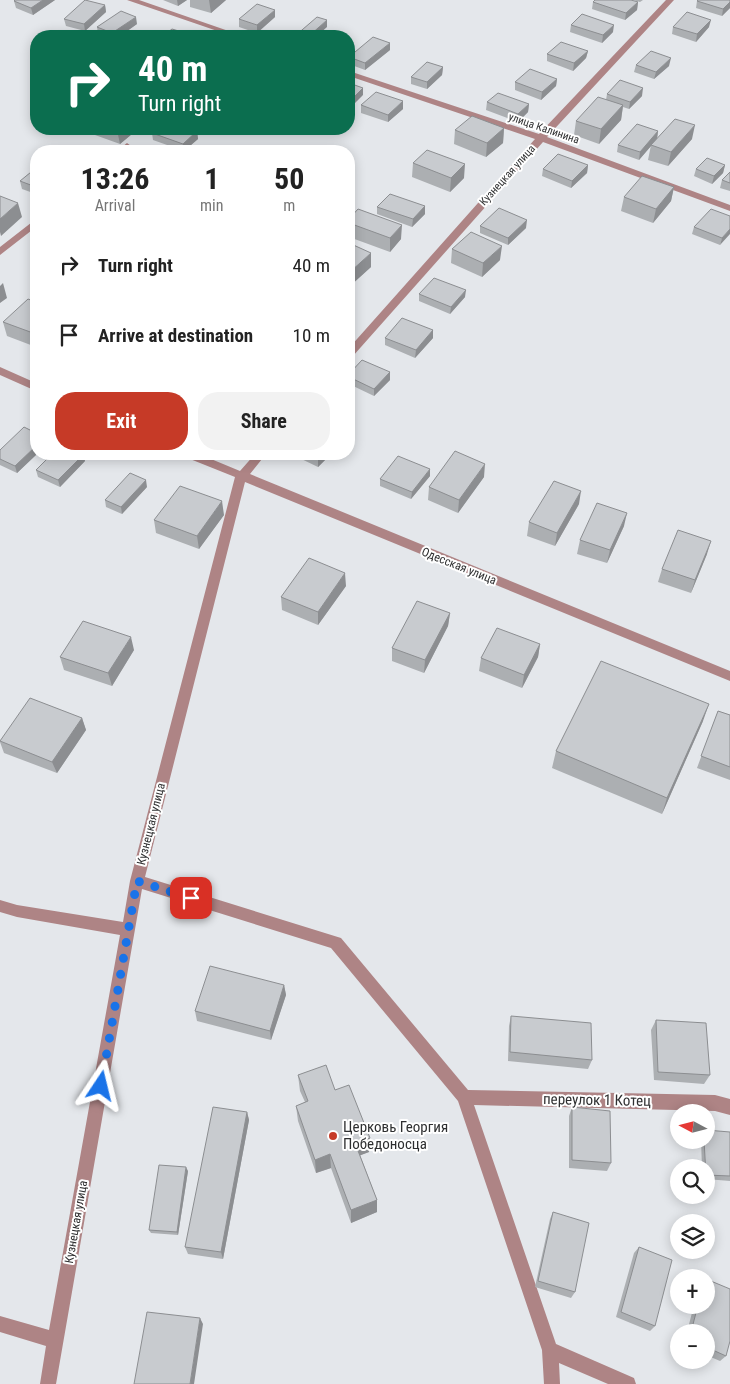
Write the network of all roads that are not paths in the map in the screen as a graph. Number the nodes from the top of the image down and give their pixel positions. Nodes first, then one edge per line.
1 (131, 0) edge
2 (670, 0) edge
3 (221, 30) edge
4 (355, 75) edge
5 (541, 138) junction
6 (730, 208) edge
7 (30, 227) edge
8 (0, 252) edge
9 (355, 347) edge
10 (0, 371) edge
11 (30, 384) edge
12 (203, 460) edge
13 (256, 460) edge
14 (241, 476) junction
15 (730, 676) edge
16 (137, 881) junction
17 (0, 906) edge
18 (129, 930) junction
19 (464, 1097) junction
20 (730, 1107) edge
21 (0, 1324) edge
22 (56, 1340) junction
23 (550, 1350) junction
24 (48, 1384) edge
25 (552, 1384) edge
26 (628, 1384) edge

1 - 3 street
2 - 5 street, Кузнецкая улица
4 - 5 street, улица Калинина
5 - 6 street, улица Калинина
5 - 9 street, Кузнецкая улица
7 - 8 street
10 - 11 street
12 - 14 street, Одесская улица
13 - 14 street, Кузнецкая улица
14 - 15 street, Одесская улица
14 - 16 street, Кузнецкая улица
16 - 18 street, Кузнецкая улица
16 - 19 street
17 - 18 street
18 - 22 street, Кузнецкая улица
19 - 20 street, переулок 1 Котец
19 - 23 street
21 - 22 street
22 - 24 street, Кузнецкая улица
23 - 25 street
23 - 26 street

